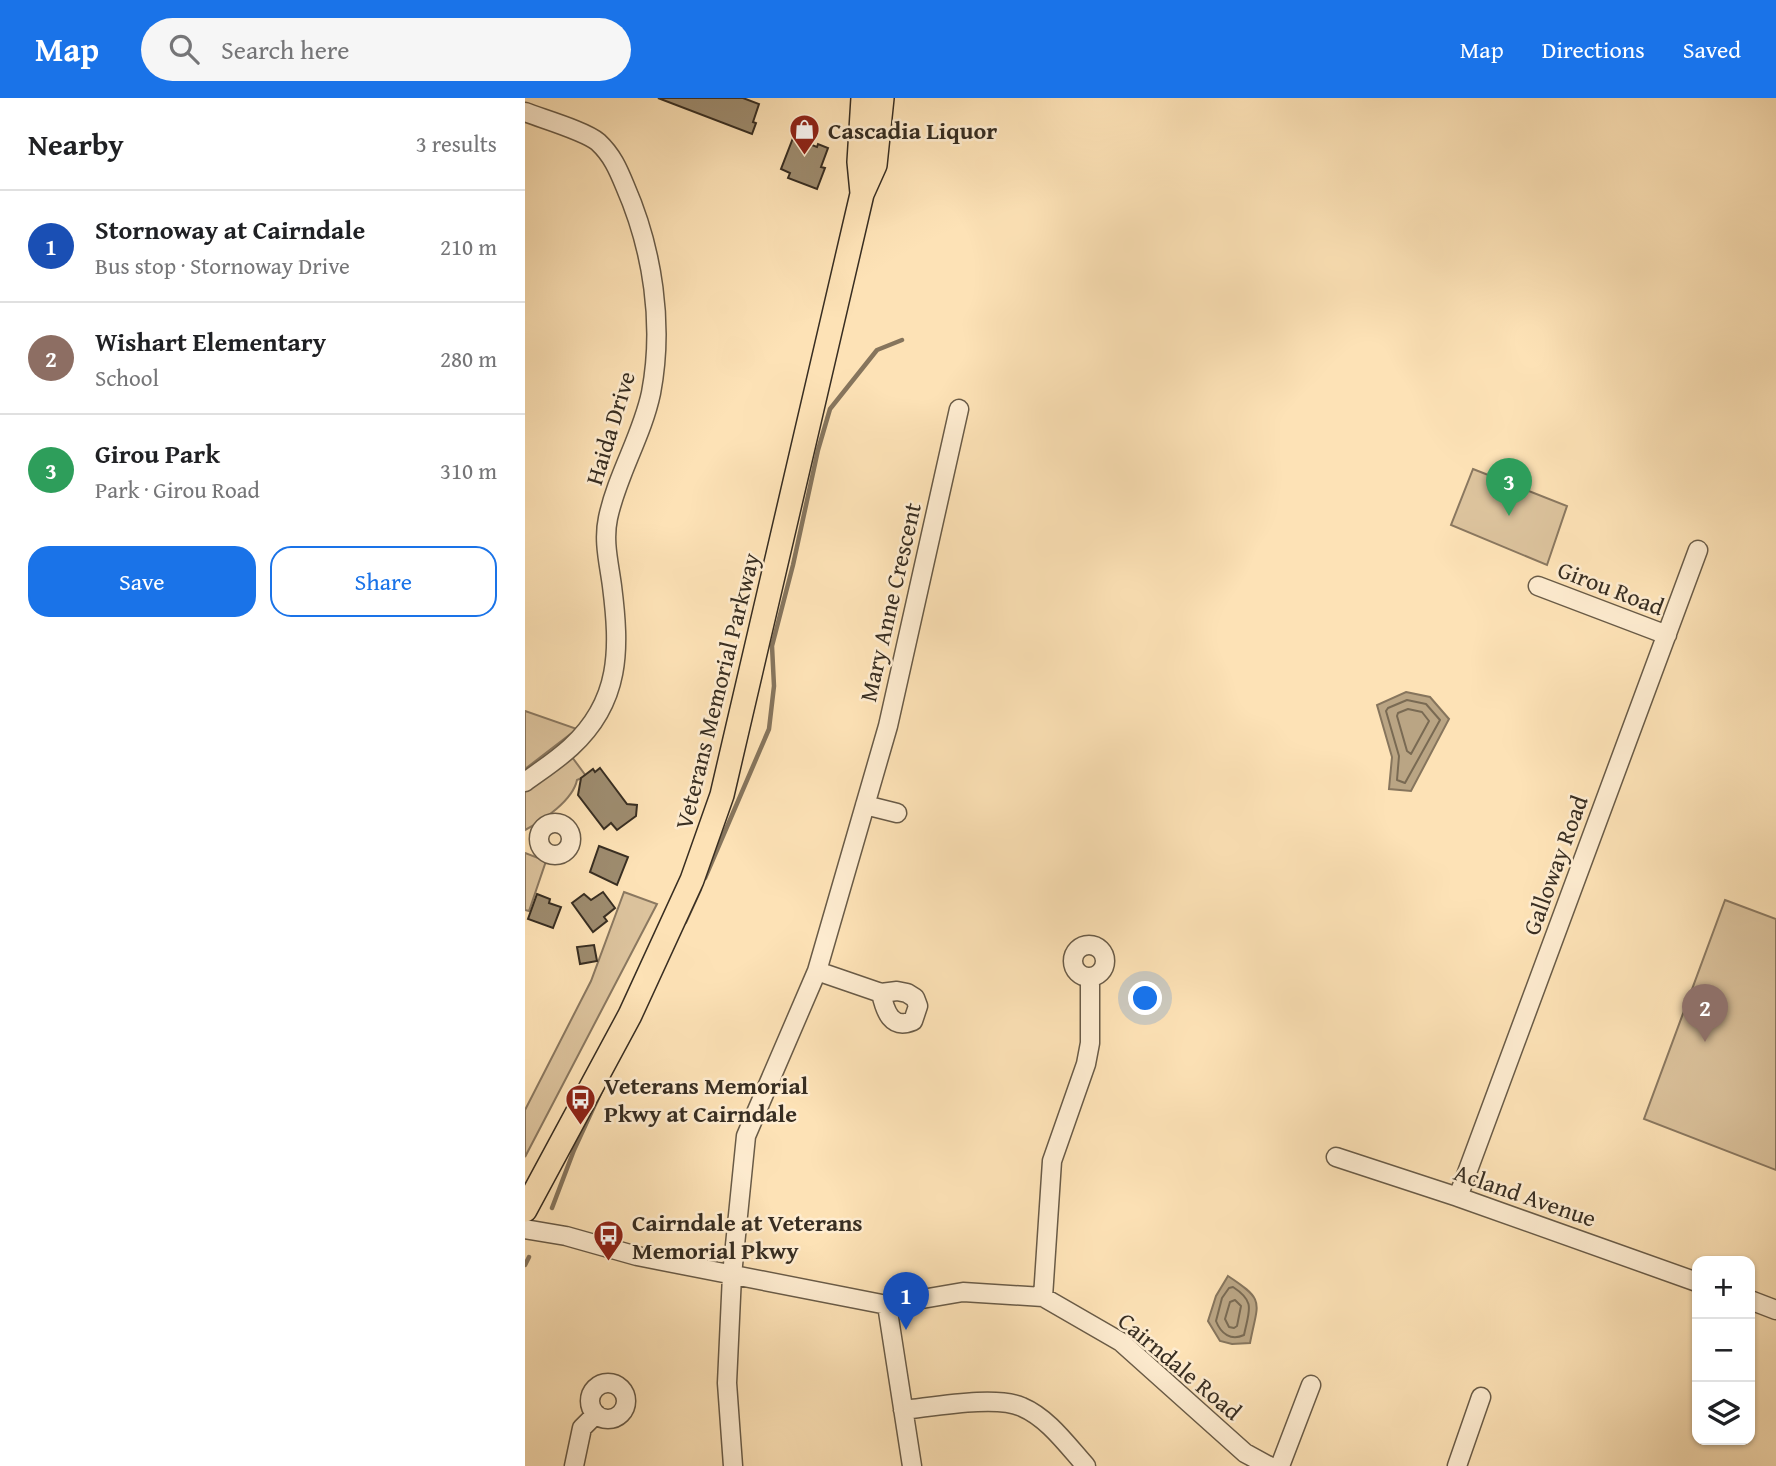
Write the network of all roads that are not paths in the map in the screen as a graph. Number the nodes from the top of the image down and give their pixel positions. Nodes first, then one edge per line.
1 (863, 98) edge
2 (882, 98) edge
3 (525, 112) edge
4 (862, 194) junction
5 (959, 409) dead end
6 (1698, 550) dead end
7 (1538, 586) dead end
8 (1667, 635) junction
9 (525, 782) edge
10 (865, 805) junction
11 (897, 813) dead end
12 (817, 971) junction
13 (1090, 977) dead end
14 (881, 993) dead end
15 (1336, 1157) dead end
16 (1458, 1197) junction
17 (525, 1210) edge
18 (525, 1229) edge
19 (732, 1275) junction
20 (1692, 1280) edge
21 (1043, 1297) junction
22 (1755, 1302) edge
23 (887, 1306) junction
24 (1776, 1310) edge
25 (1311, 1385) dead end
26 (1481, 1397) dead end
27 (903, 1410) junction
28 (596, 1414) dead end
29 (574, 1466) edge
30 (733, 1466) edge
31 (912, 1466) edge
32 (1086, 1466) edge
33 (1269, 1466) edge
34 (1280, 1466) edge
35 (1457, 1466) edge

1 - 4 main road, Veterans Memorial Parkway
2 - 4 main road, Veterans Memorial Parkway
3 - 9 street, Haida Drive
4 - 17 main road, Veterans Memorial Parkway
5 - 10 street, Mary Anne Crescent
6 - 8 street, Galloway Road
7 - 8 street, Girou Road
8 - 16 street, Galloway Road
10 - 11 street
10 - 12 street, Mary Anne Crescent
12 - 14 street
12 - 19 street, Mary Anne Crescent
13 - 21 street
15 - 16 street, Acland Avenue
16 - 20 street, Acland Avenue
18 - 19 street, Cairndale Road
19 - 23 street, Cairndale Road
19 - 30 street, Mary Anne Crescent
21 - 23 street, Cairndale Road
21 - 33 street, Cairndale Road
22 - 24 street
23 - 27 street
25 - 34 street
26 - 35 street
27 - 31 street
27 - 32 street
28 - 29 street

